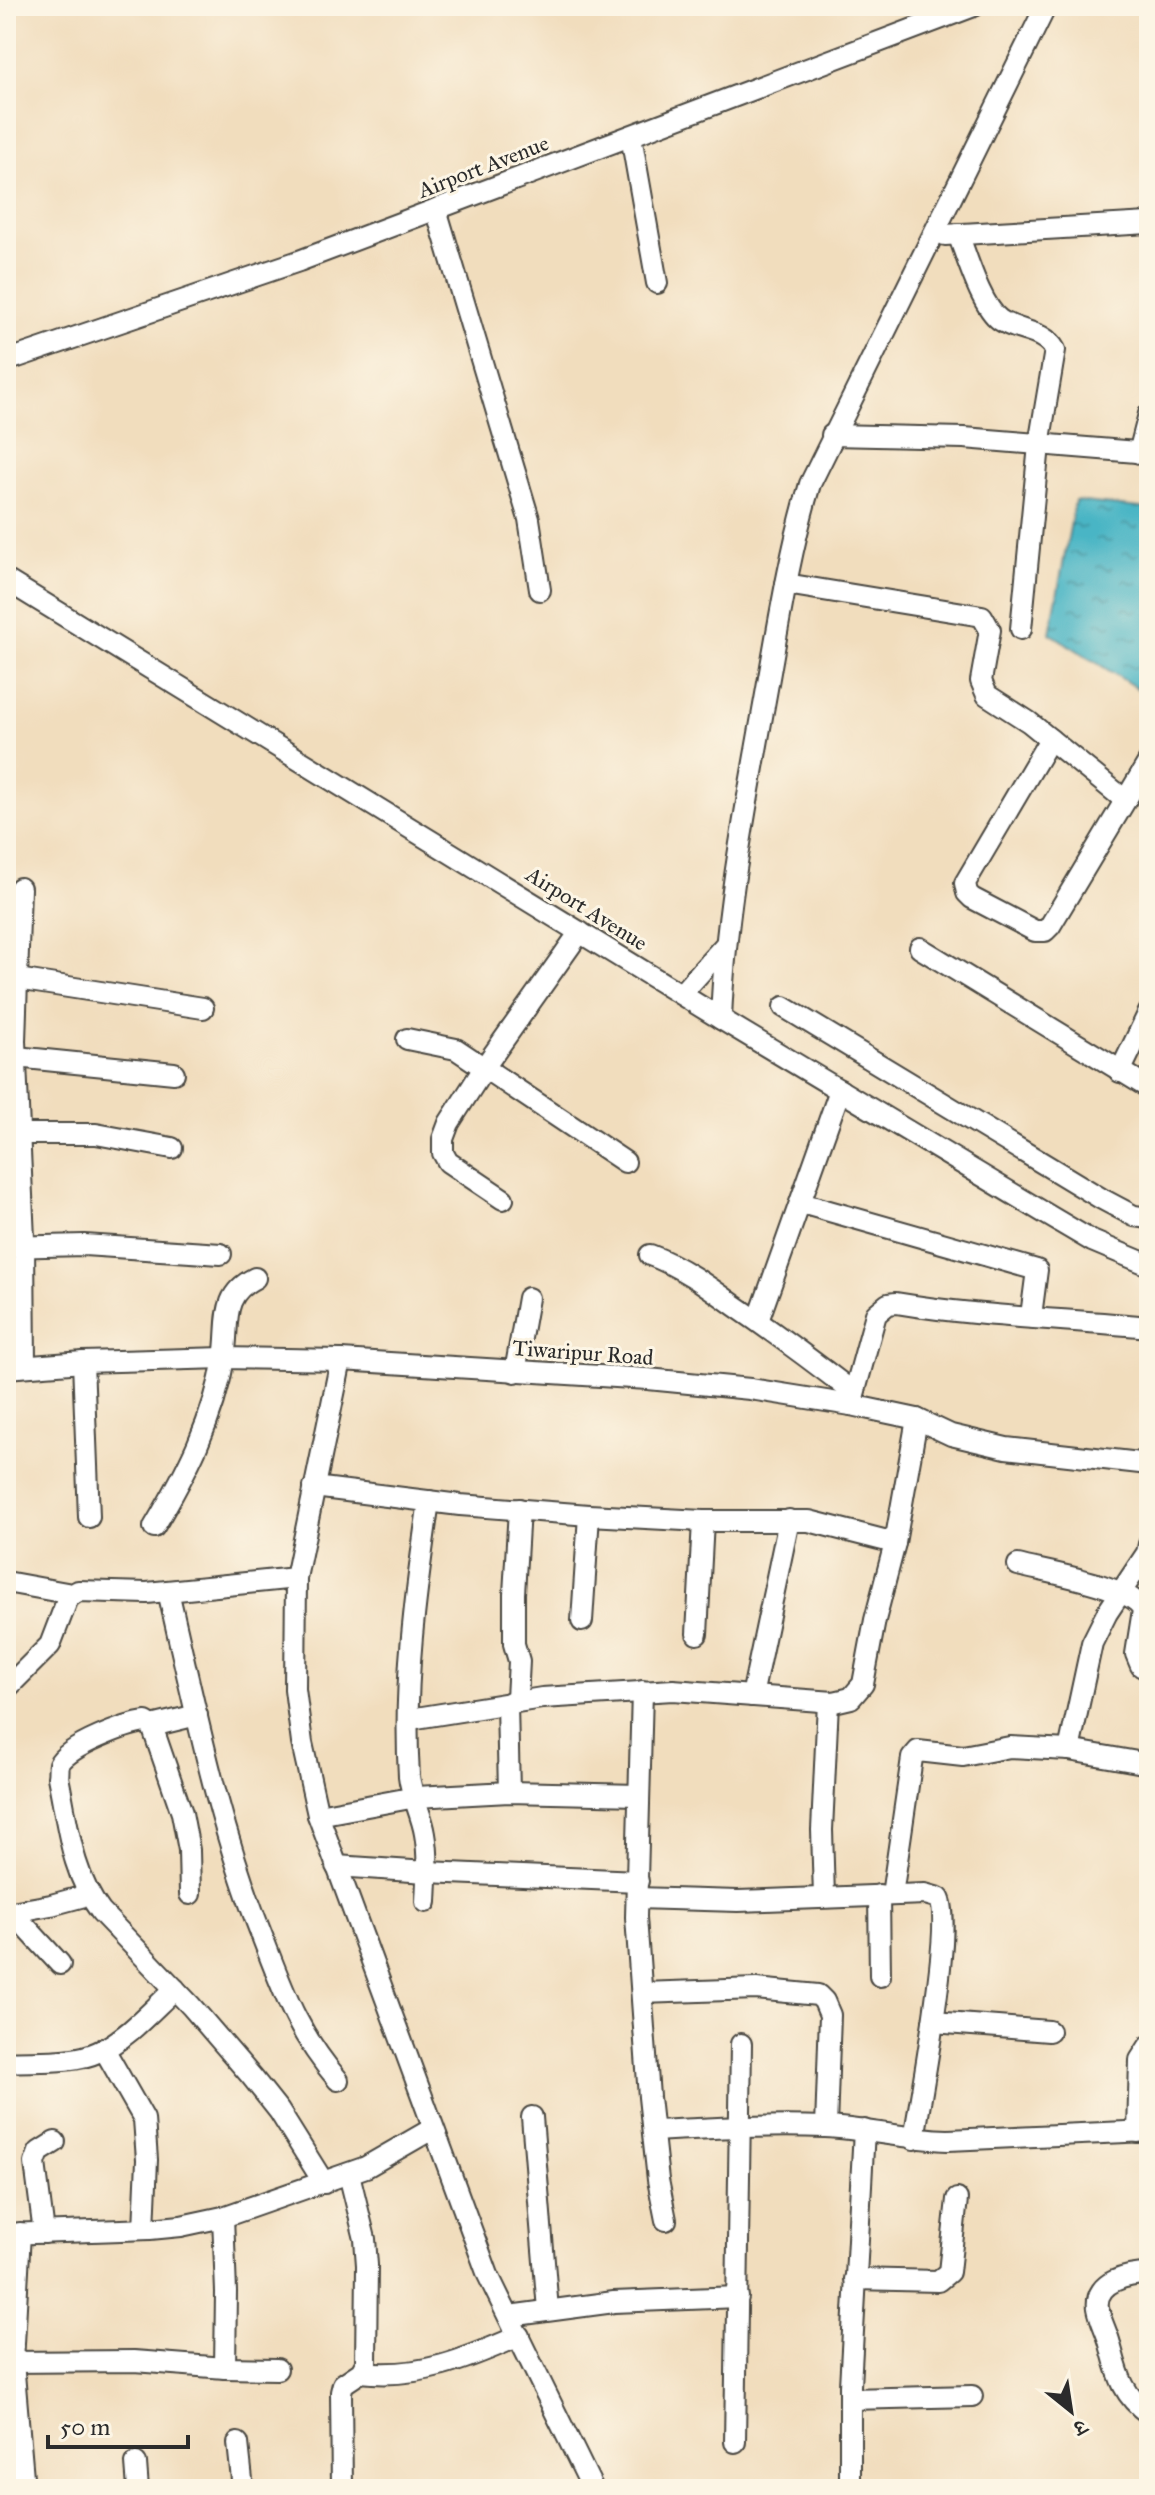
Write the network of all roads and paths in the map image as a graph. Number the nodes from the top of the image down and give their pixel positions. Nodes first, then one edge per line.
1 (974, 6) edge
2 (1046, 6) edge
3 (631, 136) junction
4 (436, 209) junction
5 (1149, 223) edge
6 (958, 234) junction
7 (934, 235) junction
8 (657, 283) dead end
9 (6, 361) edge
10 (1149, 414) edge
11 (832, 435) junction
12 (1039, 445) junction
13 (1144, 453) edge
14 (6, 580) edge
15 (786, 584) junction
16 (540, 590) dead end
17 (1021, 629) dead end
18 (1050, 739) junction
19 (1149, 761) edge
20 (1125, 800) junction
21 (20, 888) dead end
22 (580, 932) junction
23 (726, 944) junction
24 (920, 948) dead end
25 (17, 979) junction
26 (681, 994) junction
27 (784, 1007) dead end
28 (203, 1008) dead end
29 (1149, 1012) edge
30 (721, 1019) junction
31 (407, 1039) dead end
32 (12, 1046) edge
33 (485, 1066) junction
34 (1120, 1072) junction
35 (174, 1073) dead end
36 (1149, 1088) edge
37 (840, 1090) junction
38 (19, 1134) junction
39 (172, 1148) dead end
40 (625, 1162) dead end
41 (503, 1199) dead end
42 (801, 1203) junction
43 (1149, 1218) edge
44 (15, 1247) edge
45 (221, 1254) dead end
46 (650, 1255) dead end
47 (1149, 1265) edge
48 (255, 1278) dead end
49 (528, 1298) dead end
50 (1031, 1316) junction
51 (758, 1321) junction
52 (1149, 1327) edge
53 (224, 1358) junction
54 (341, 1360) junction
55 (83, 1362) junction
56 (15, 1367) edge
57 (515, 1372) junction
58 (852, 1399) junction
59 (917, 1419) junction
60 (1149, 1464) edge
61 (314, 1487) junction
62 (429, 1501) junction
63 (519, 1509) junction
64 (589, 1515) junction
65 (89, 1517) dead end
66 (789, 1520) junction
67 (703, 1521) junction
68 (154, 1527) dead end
69 (895, 1543) junction
70 (1149, 1544) edge
71 (1018, 1565) dead end
72 (296, 1578) junction
73 (6, 1582) edge
74 (168, 1591) junction
75 (1122, 1592) junction
76 (72, 1594) junction
77 (582, 1621) dead end
78 (697, 1634) dead end
79 (1149, 1670) edge
80 (6, 1689) edge
81 (642, 1691) junction
82 (752, 1696) junction
83 (828, 1702) junction
84 (507, 1704) junction
85 (197, 1715) junction
86 (410, 1719) junction
87 (152, 1726) junction
88 (1069, 1750) junction
89 (1149, 1764) edge
90 (509, 1792) junction
91 (639, 1795) junction
92 (416, 1797) junction
93 (318, 1815) junction
94 (336, 1866) junction
95 (427, 1872) junction
96 (638, 1889) junction
97 (190, 1894) dead end
98 (88, 1895) junction
99 (886, 1895) junction
100 (824, 1897) junction
101 (426, 1902) dead end
102 (9, 1913) edge
103 (60, 1964) dead end
104 (880, 1976) dead end
105 (175, 1989) junction
106 (642, 1993) junction
107 (933, 2022) junction
108 (1049, 2031) dead end
109 (741, 2044) dead end
110 (1149, 2046) edge
111 (104, 2049) junction
112 (6, 2062) edge
113 (338, 2080) dead end
114 (532, 2117) dead end
115 (738, 2127) junction
116 (826, 2127) junction
117 (432, 2129) junction
118 (864, 2130) junction
119 (653, 2131) junction
120 (1144, 2132) edge
121 (914, 2139) junction
122 (55, 2142) dead end
123 (349, 2174) junction
124 (324, 2183) junction
125 (957, 2199) dead end
126 (223, 2217) junction
127 (666, 2220) dead end
128 (144, 2229) junction
129 (44, 2233) junction
130 (13, 2234) edge
131 (1149, 2274) edge
132 (855, 2279) junction
133 (738, 2297) junction
134 (548, 2310) junction
135 (509, 2316) junction
136 (519, 2336) junction
137 (10, 2362) edge
138 (225, 2368) junction
139 (277, 2369) dead end
140 (361, 2372) junction
141 (972, 2396) dead end
142 (850, 2399) junction
143 (1149, 2414) edge
144 (735, 2442) dead end
145 (238, 2443) dead end
146 (136, 2463) dead end
147 (24, 2489) edge
148 (138, 2489) edge
149 (243, 2489) edge
150 (342, 2489) edge
151 (593, 2489) edge
152 (850, 2489) edge
153 (1139, 2489) edge
154 (1149, 2489) edge

1 - 3 street, Airport Avenue
2 - 7 street
3 - 4 street, Airport Avenue
3 - 8 street
4 - 9 street, Airport Avenue
4 - 16 street
5 - 6 street
6 - 7 street
6 - 12 street
7 - 11 street
10 - 13 street
11 - 12 street
11 - 15 street
12 - 13 street
12 - 17 street
14 - 22 street, Airport Avenue
15 - 18 street
15 - 23 street
18 - 20 street
18 - 20 street
19 - 20 street
21 - 25 street
22 - 26 street, Airport Avenue
22 - 33 street
23 - 26 street
23 - 30 street
24 - 34 street
25 - 28 street
25 - 32 street
26 - 30 street, Airport Avenue
27 - 43 street
29 - 34 street
30 - 37 street, Airport Avenue
31 - 33 street
32 - 35 street
32 - 38 street
33 - 40 street
33 - 41 street
34 - 36 street
37 - 42 street
37 - 47 street, Airport Avenue
38 - 39 street
38 - 44 street
42 - 50 street
42 - 51 street
44 - 45 street
44 - 56 street
46 - 51 street
48 - 53 street
49 - 57 street
50 - 52 street
50 - 58 street
51 - 58 street
53 - 54 street, Tiwaripur Road
53 - 55 street, Tiwaripur Road
53 - 68 street
54 - 57 street, Tiwaripur Road
54 - 61 street
55 - 56 street, Tiwaripur Road
55 - 65 street
57 - 58 street, Tiwaripur Road
58 - 59 street, Tiwaripur Road
59 - 60 street, Tiwaripur Road
59 - 69 street
61 - 62 street
61 - 72 street
62 - 63 street
62 - 86 street
63 - 64 street
63 - 84 street
64 - 67 street
64 - 77 street
66 - 67 street
66 - 69 street
66 - 82 street
67 - 78 street
69 - 83 street
70 - 75 street
71 - 75 street
72 - 74 street
72 - 93 street
73 - 76 street
74 - 76 street
74 - 85 street
75 - 79 street
75 - 88 street
76 - 80 street
81 - 82 street
81 - 84 street
81 - 91 street
82 - 83 street
83 - 100 street
84 - 86 street
84 - 90 street
85 - 87 street
85 - 113 street
86 - 92 street
87 - 97 street
87 - 98 street
88 - 89 street
88 - 99 street
90 - 91 street
90 - 92 street
91 - 96 street
92 - 93 street
92 - 95 street
93 - 94 street
94 - 95 street
94 - 117 street
95 - 96 street
95 - 101 street
96 - 100 street
96 - 106 street
98 - 102 street
98 - 105 street
99 - 100 street
99 - 104 street
99 - 107 street
102 - 103 street
105 - 111 street
105 - 124 street
106 - 116 street
106 - 119 street
107 - 108 street
107 - 121 street
109 - 115 street
110 - 120 street
111 - 112 street
111 - 128 street
114 - 134 street
115 - 116 street
115 - 119 street
115 - 133 street
116 - 118 street
117 - 123 street
117 - 135 street
118 - 121 street
118 - 132 street
119 - 127 street
120 - 121 street
122 - 129 street
123 - 124 street
123 - 140 street
124 - 126 street
125 - 132 street
126 - 128 street
126 - 138 street
128 - 129 street
129 - 130 street
130 - 137 street
131 - 143 street
132 - 142 street
133 - 134 street
133 - 144 street
134 - 135 street
135 - 136 street
136 - 140 street
136 - 151 street
137 - 138 street
137 - 147 street
138 - 139 street
140 - 150 street
141 - 142 street
142 - 152 street
145 - 149 street
146 - 148 street
153 - 154 street

